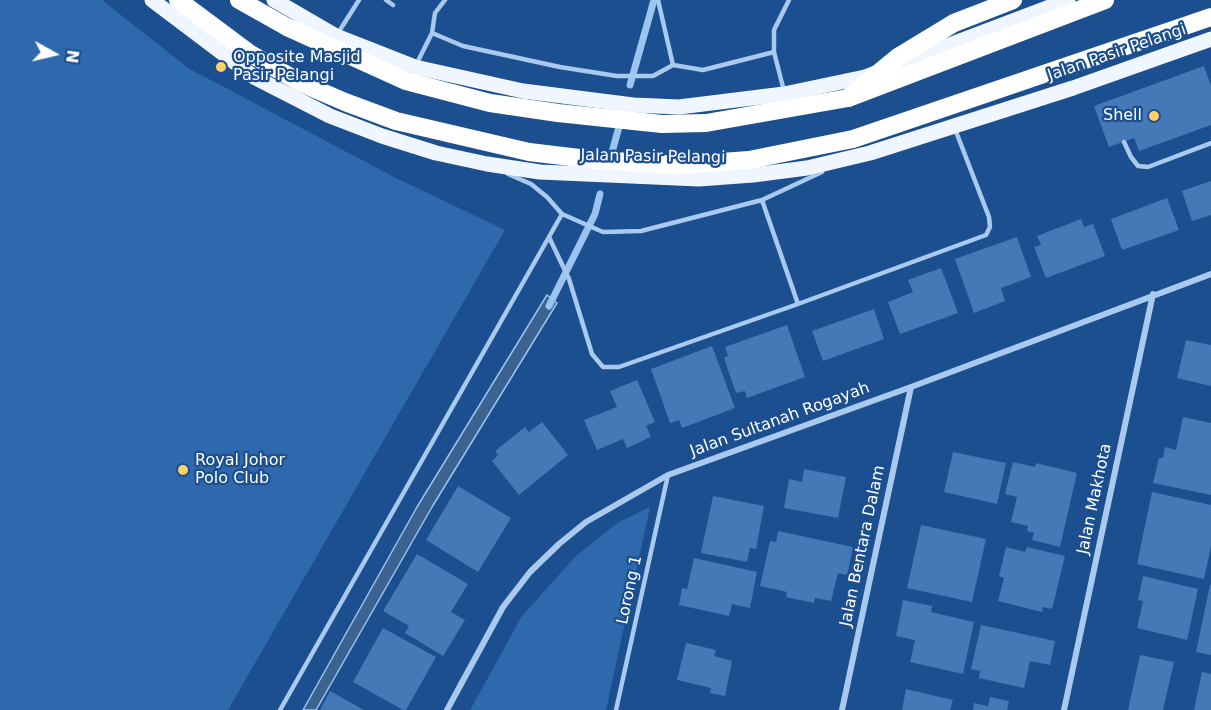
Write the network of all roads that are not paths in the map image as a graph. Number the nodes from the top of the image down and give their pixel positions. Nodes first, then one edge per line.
1 (152, 0) edge
2 (178, 0) edge
3 (239, 0) edge
4 (274, 0) edge
5 (359, 0) edge
6 (386, 0) edge
7 (445, 0) edge
8 (658, 0) edge
9 (789, 0) edge
10 (1013, 0) edge
11 (1105, 0) edge
12 (1060, 1) edge
13 (393, 5) dead end
14 (1211, 16) edge
15 (432, 33) junction
16 (336, 36) junction
17 (1211, 39) edge
18 (774, 52) junction
19 (673, 65) junction
20 (415, 67) junction
21 (784, 94) junction
22 (848, 98) junction
23 (954, 126) junction
24 (1124, 141) dead end
25 (1211, 142) edge
26 (870, 153) junction
27 (487, 164) junction
28 (762, 200) junction
29 (562, 214) junction
30 (549, 237) junction
31 (1211, 274) edge
32 (1154, 294) junction
33 (798, 304) junction
34 (911, 387) junction
35 (668, 475) junction
36 (280, 710) edge
37 (447, 710) edge
38 (616, 710) edge
39 (842, 710) edge
40 (1064, 710) edge

1 - 27 main road, Jalan Pasir Pelangi
2 - 14 highway
3 - 22 highway
4 - 16 main road
5 - 16 lane
6 - 13 lane
7 - 15 lane
8 - 19 lane
9 - 18 lane
10 - 22 highway, bridge
11 - 22 highway
12 - 21 main road
15 - 19 lane
15 - 20 lane
16 - 20 main road
17 - 23 main road, Jalan Pasir Pelangi
18 - 19 lane
18 - 21 lane
20 - 21 main road
23 - 26 main road, Jalan Pasir Pelangi
23 - 33 lane
24 - 25 lane
26 - 27 main road, Jalan Pasir Pelangi
26 - 28 lane
27 - 29 lane
28 - 29 lane
28 - 33 lane
29 - 30 lane
30 - 33 lane
30 - 36 lane
31 - 32 street, Jalan Sultanah Rogayah
32 - 34 street, Jalan Sultanah Rogayah
32 - 40 street, Jalan Makhota
34 - 35 street, Jalan Sultanah Rogayah
34 - 39 street, Jalan Bentara Dalam
35 - 37 street, Jalan Sultanah Rogayah
35 - 38 lane, Lorong 1

